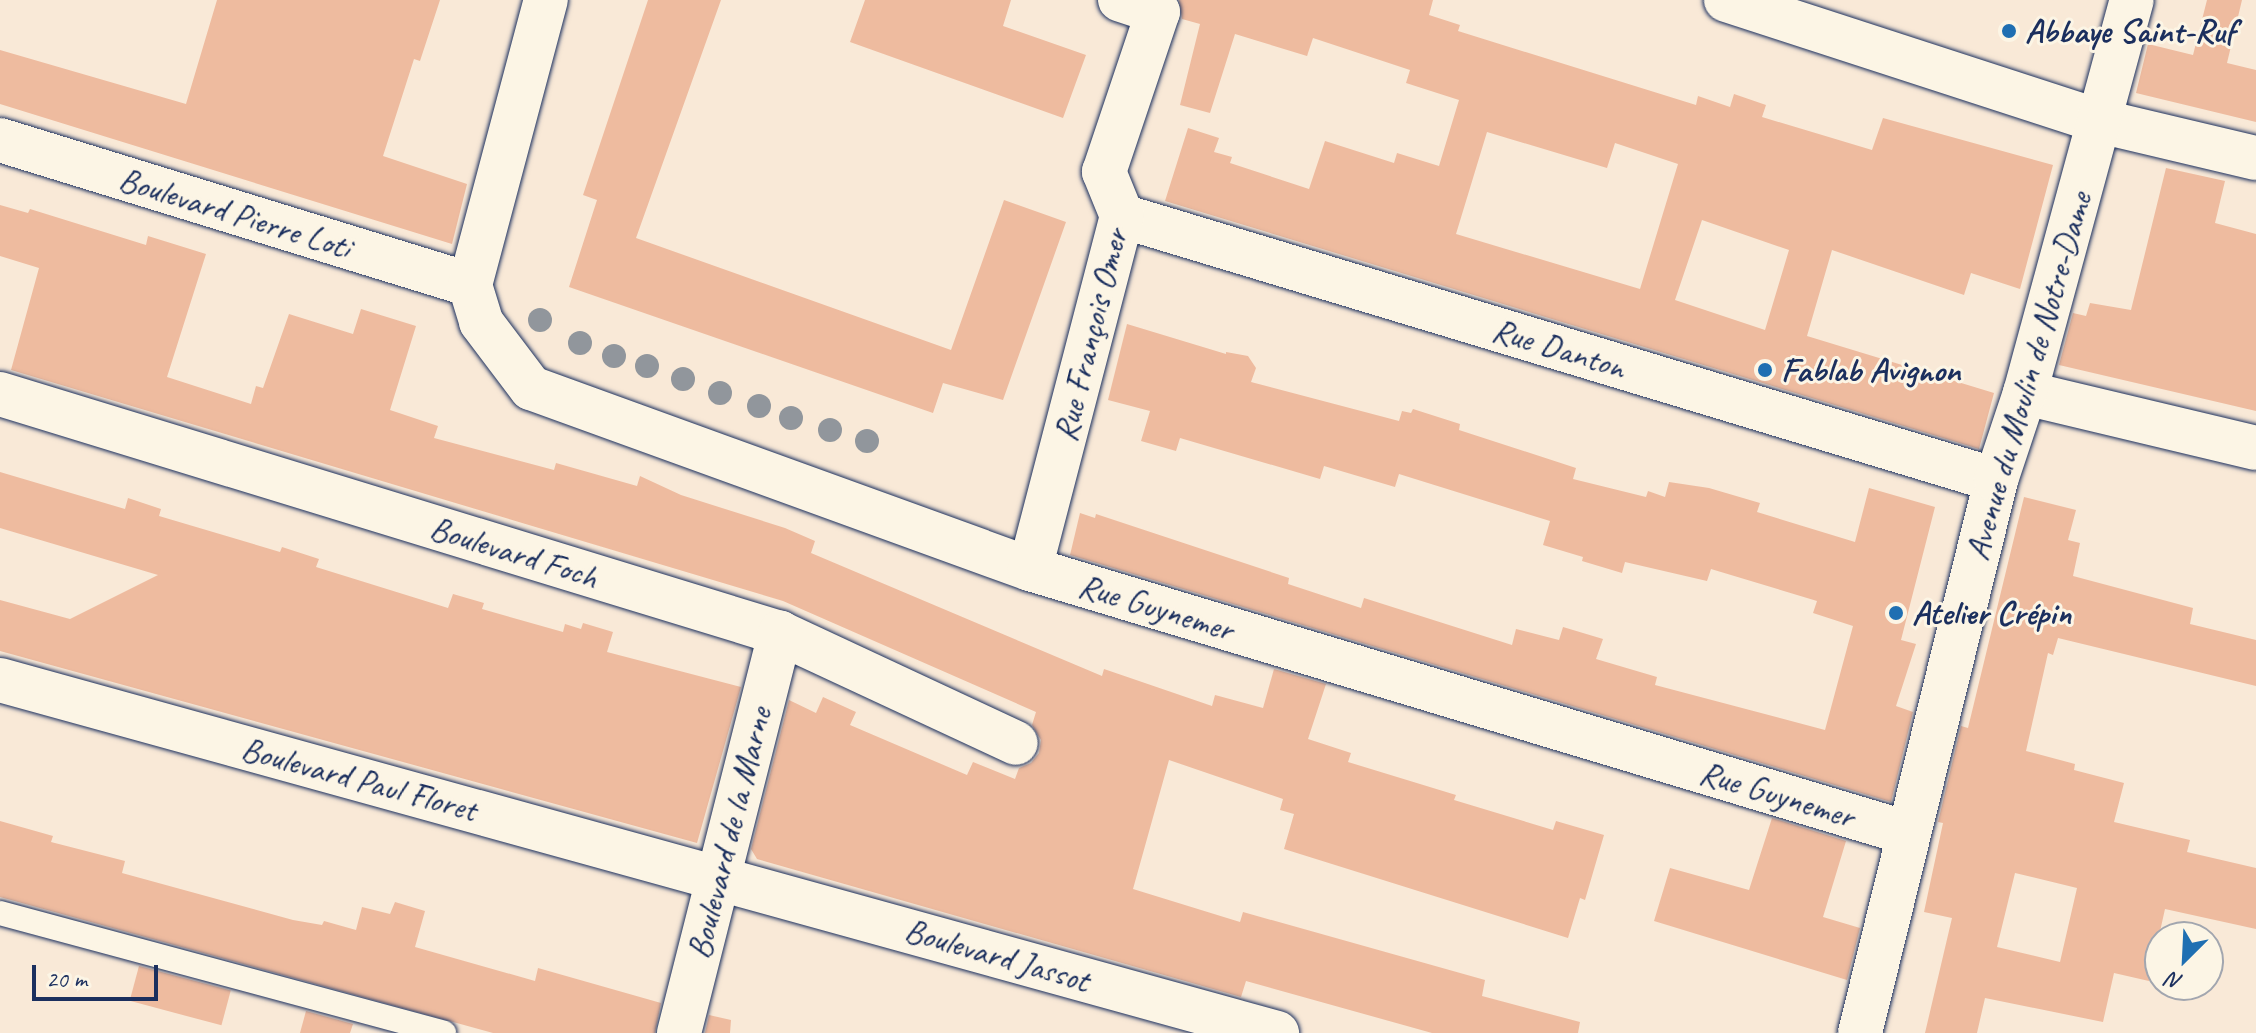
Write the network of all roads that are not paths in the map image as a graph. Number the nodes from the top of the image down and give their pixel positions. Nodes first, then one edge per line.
1 (546, 0) edge
2 (1726, 0) edge
3 (2132, 0) edge
4 (1139, 6) edge
5 (2099, 121) junction
6 (0, 140) edge
7 (2256, 158) edge
8 (1122, 216) junction
9 (470, 285) junction
10 (2025, 393) junction
11 (0, 394) edge
12 (2256, 448) edge
13 (1996, 480) junction
14 (1030, 569) junction
15 (780, 633) junction
16 (0, 680) edge
17 (1016, 743) dead end
18 (1907, 833) junction
19 (718, 878) junction
20 (0, 913) edge
21 (444, 1033) edge
22 (679, 1033) edge
23 (1277, 1033) edge
24 (1860, 1033) edge

1 - 9 street
2 - 5 street
3 - 5 street, Avenue du Moulin de Notre-Dame
4 - 8 street, Rue François Omer
5 - 7 street
5 - 10 street, Avenue du Moulin de Notre-Dame
6 - 9 street, Boulevard Pierre Loti
8 - 13 street, Rue Danton
8 - 14 street, Rue François Omer
9 - 14 street, Rue Guynemer
10 - 12 street
10 - 13 street, Avenue du Moulin de Notre-Dame
11 - 15 street, Boulevard Foch
13 - 18 street, Avenue du Moulin de Notre-Dame
14 - 18 street, Rue Guynemer
15 - 17 street, Boulevard Foch
15 - 19 street, Boulevard de la Marne
16 - 19 street, Boulevard Paul Floret
18 - 24 street, Avenue du Moulin de Notre-Dame
19 - 22 street, Boulevard de la Marne
19 - 23 street, Boulevard Jassot
20 - 21 lane

